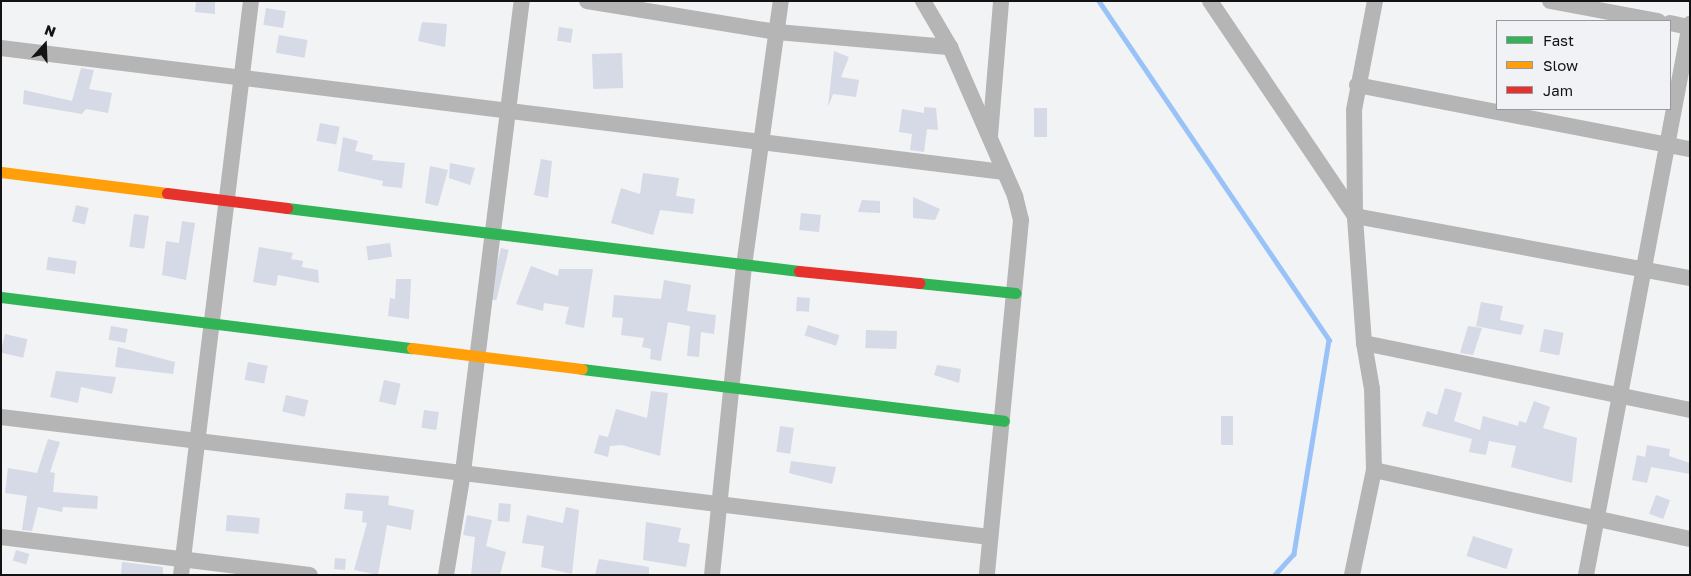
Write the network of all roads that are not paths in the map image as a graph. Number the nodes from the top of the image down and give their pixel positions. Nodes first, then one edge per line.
1 (251, 1) edge
2 (522, 1) edge
3 (587, 1) edge
4 (781, 1) edge
5 (923, 1) edge
6 (1001, 1) edge
7 (1210, 1) edge
8 (1375, 1) edge
9 (1550, 1) edge
10 (1653, 20) edge
11 (1671, 24) edge
12 (1689, 25) edge
13 (778, 32) junction
14 (950, 47) junction
15 (1, 48) edge
16 (242, 79) junction
17 (1357, 85) junction
18 (507, 111) junction
19 (989, 138) junction
20 (762, 142) junction
21 (1665, 145) junction
22 (1690, 149) edge
23 (1, 172) edge
24 (1004, 172) junction
25 (228, 201) junction
26 (1356, 216) junction
27 (493, 234) junction
28 (744, 266) junction
29 (1642, 270) junction
30 (1690, 278) edge
31 (1015, 294) junction
32 (1, 297) edge
33 (212, 323) junction
34 (1364, 343) junction
35 (478, 354) junction
36 (730, 384) junction
37 (1622, 396) junction
38 (1690, 410) edge
39 (1, 417) edge
40 (1004, 421) junction
41 (199, 439) junction
42 (1374, 470) junction
43 (463, 472) junction
44 (717, 506) junction
45 (1598, 521) junction
46 (1, 537) edge
47 (990, 538) junction
48 (1690, 540) edge
49 (182, 567) edge
50 (310, 575) edge
51 (446, 575) edge
52 (712, 575) edge
53 (987, 575) edge
54 (1352, 575) edge
55 (1586, 575) edge

1 - 16 street
2 - 18 street
3 - 13 street
4 - 13 street
5 - 14 street
6 - 19 street
7 - 26 street
8 - 17 street
9 - 10 street
11 - 12 street
12 - 21 street
13 - 14 street
13 - 20 street
14 - 19 street
15 - 16 street
16 - 18 street
16 - 25 street
17 - 21 street
17 - 26 street
18 - 20 street
18 - 27 street
19 - 24 street
20 - 24 street
20 - 28 street
21 - 22 street
21 - 29 street
23 - 25 street
24 - 31 street
25 - 27 street
25 - 33 street
26 - 29 street
26 - 34 street
27 - 28 street
27 - 35 street
28 - 31 street
28 - 36 street
29 - 30 street
29 - 37 street
31 - 40 street
32 - 33 street
33 - 35 street
33 - 41 street
34 - 37 street
34 - 42 street
35 - 36 street
35 - 43 street
36 - 40 street
36 - 44 street
37 - 38 street
37 - 45 street
39 - 41 street
40 - 47 street
41 - 43 street
41 - 49 street
42 - 45 street
42 - 54 street
43 - 44 street
43 - 51 street
44 - 47 street
44 - 52 street
45 - 48 street
45 - 55 street
46 - 49 street
47 - 53 street
49 - 50 street

